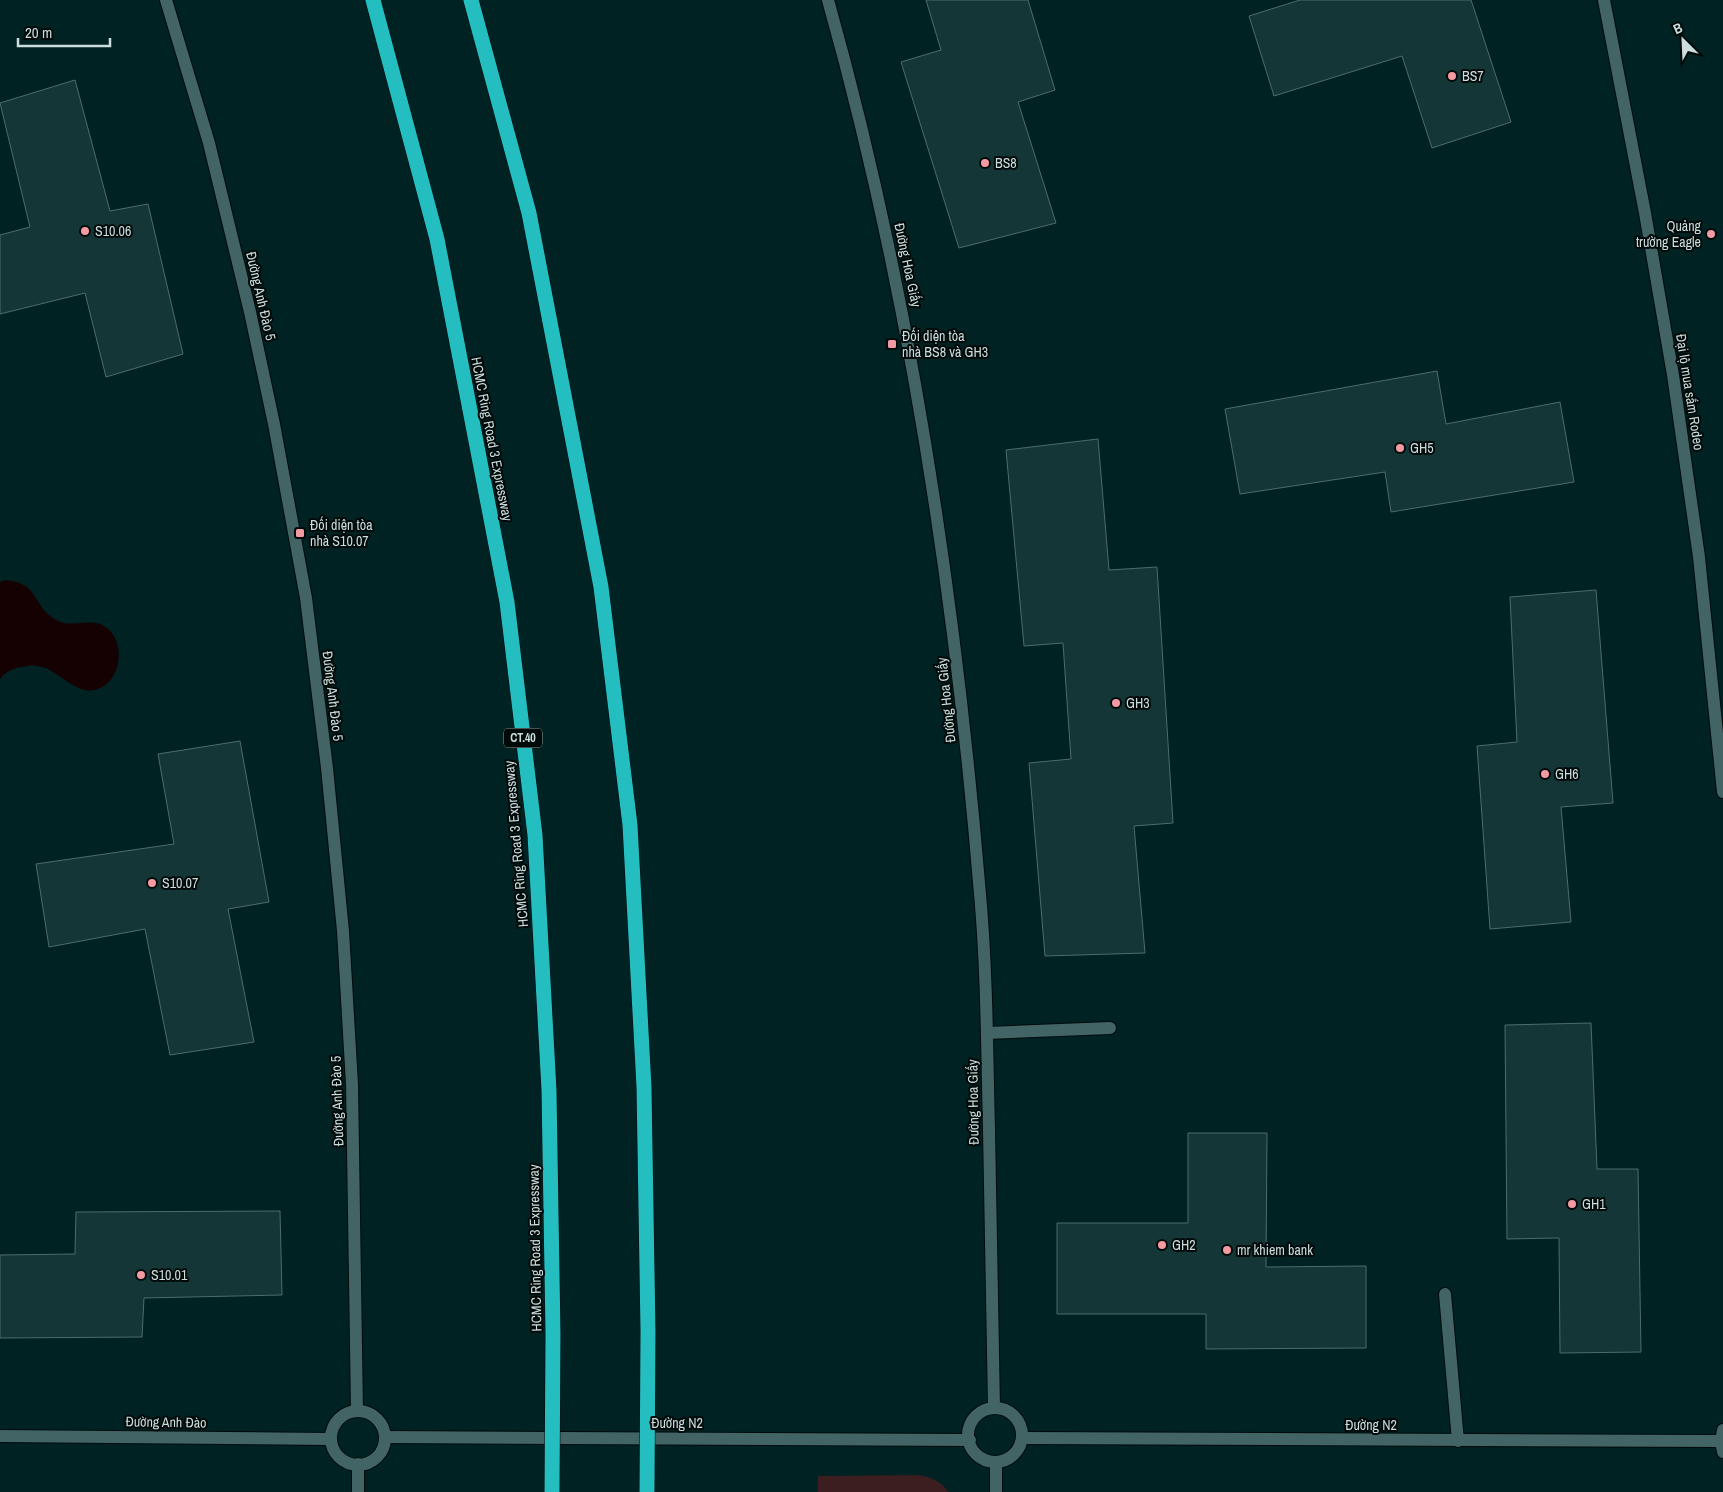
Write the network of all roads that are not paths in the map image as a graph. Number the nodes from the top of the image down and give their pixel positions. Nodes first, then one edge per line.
1 (166, 0) edge
2 (373, 0) edge
3 (471, 0) edge
4 (828, 0) edge
5 (1604, 0) edge
6 (1723, 792) edge
7 (1110, 1028) dead end
8 (987, 1033) junction
9 (1445, 1294) dead end
10 (994, 1408) junction
11 (357, 1411) junction
12 (0, 1436) edge
13 (385, 1437) junction
14 (1022, 1438) junction
15 (331, 1439) junction
16 (970, 1440) junction
17 (1458, 1441) junction
18 (1722, 1441) edge
19 (996, 1462) junction
20 (358, 1464) junction
21 (358, 1492) edge
22 (552, 1492) edge
23 (647, 1492) edge
24 (996, 1492) edge

1 - 11 street, Đường Anh Đào 5
2 - 22 highway, HCMC Ring Road 3 Expressway / CT.40, bridge
3 - 23 highway, bridge
4 - 8 street, Đường Hoa Giấy
5 - 6 street, Đại lộ mua sắm Rodeo
7 - 8 street
8 - 10 street, Đường Hoa Giấy
9 - 17 street
10 - 14 street
10 - 16 street
11 - 13 street
11 - 15 street
12 - 15 street, Đường Anh Đào
13 - 16 street, Đường N2
13 - 20 street
14 - 17 street, Đường N2
14 - 19 street
15 - 20 street
16 - 19 street
17 - 18 street, Đường N2
19 - 24 street
20 - 21 street

